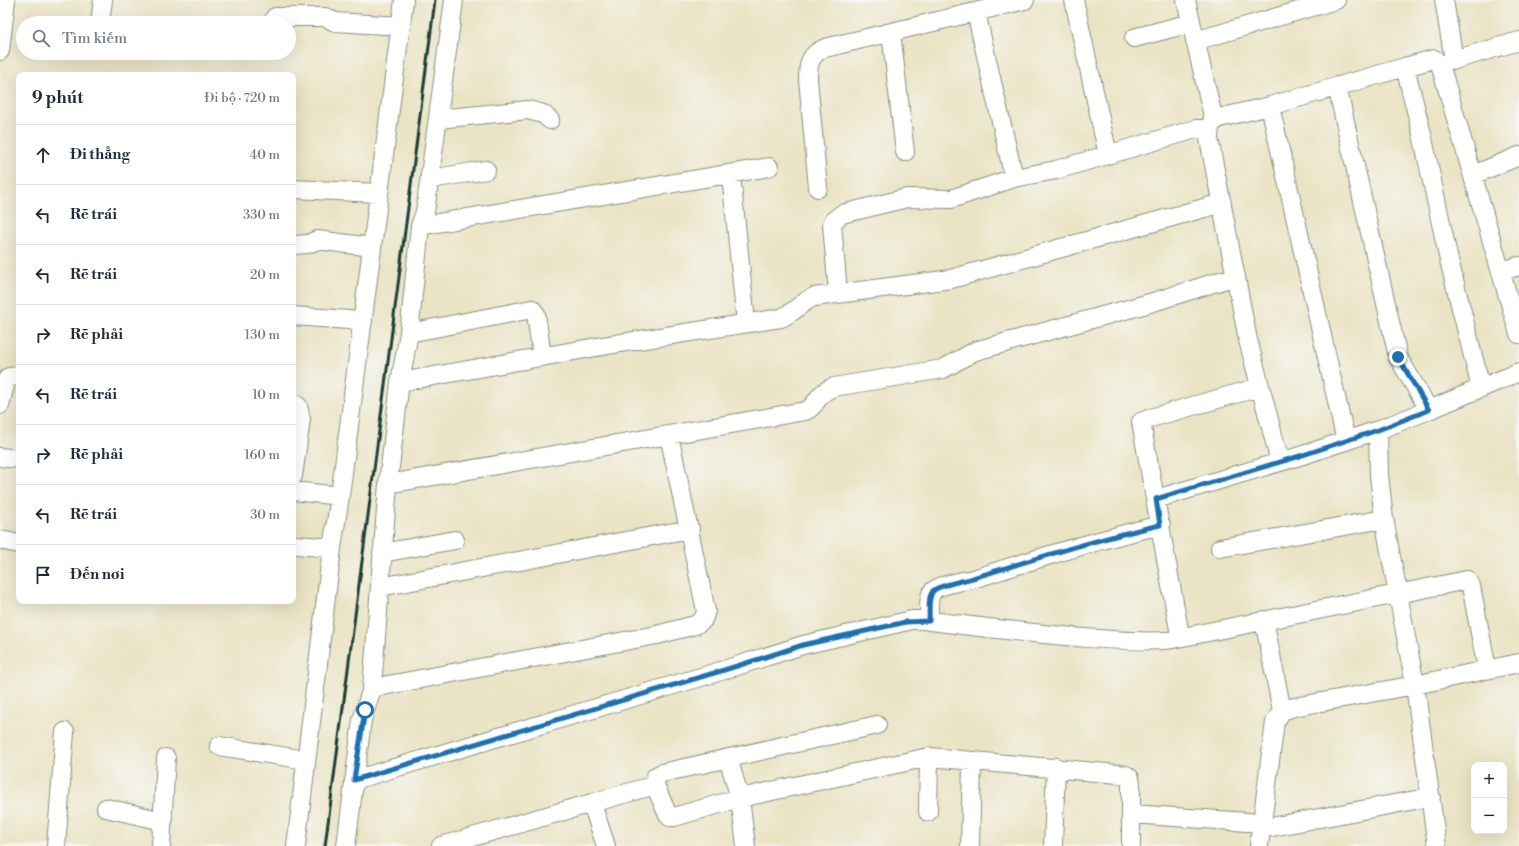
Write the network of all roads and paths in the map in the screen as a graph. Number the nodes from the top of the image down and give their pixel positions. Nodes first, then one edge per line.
1 (6, 0) edge
2 (103, 0) edge
3 (404, 0) edge
4 (454, 0) edge
5 (1025, 0) edge
6 (1074, 0) edge
7 (1186, 0) edge
8 (1336, 0) edge
9 (1444, 0) edge
10 (976, 12) junction
11 (101, 16) edge
12 (296, 17) edge
13 (1191, 23) junction
14 (401, 26) junction
15 (891, 32) junction
16 (1134, 38) dead end
17 (1195, 41) junction
18 (1519, 41) edge
19 (0, 51) edge
20 (1447, 62) junction
21 (1405, 67) junction
22 (1337, 86) junction
23 (1270, 106) junction
24 (438, 119) junction
25 (550, 120) dead end
26 (1212, 125) junction
27 (905, 152) dead end
28 (1108, 155) junction
29 (1519, 156) edge
30 (769, 168) dead end
31 (486, 170) dead end
32 (731, 175) junction
33 (1473, 175) junction
34 (1014, 178) junction
35 (430, 179) junction
36 (818, 188) dead end
37 (296, 189) edge
38 (379, 193) junction
39 (1222, 203) junction
40 (420, 226) junction
41 (296, 245) edge
42 (372, 247) junction
43 (1519, 266) edge
44 (1501, 271) junction
45 (1236, 276) junction
46 (838, 292) junction
47 (296, 316) edge
48 (746, 323) junction
49 (296, 326) edge
50 (362, 327) junction
51 (409, 333) junction
52 (1519, 334) edge
53 (542, 357) junction
54 (1519, 372) edge
55 (16, 376) edge
56 (400, 382) junction
57 (1260, 387) junction
58 (1481, 388) junction
59 (0, 405) edge
60 (296, 405) edge
61 (1429, 410) junction
62 (1378, 430) junction
63 (669, 435) junction
64 (1346, 441) junction
65 (296, 455) edge
66 (0, 457) edge
67 (16, 459) edge
68 (1280, 462) junction
69 (388, 484) junction
70 (296, 491) edge
71 (340, 496) junction
72 (1156, 499) junction
73 (1384, 519) junction
74 (1160, 525) junction
75 (690, 529) junction
76 (0, 540) edge
77 (455, 540) dead end
78 (16, 543) edge
79 (297, 545) dead end
80 (332, 548) junction
81 (1220, 548) dead end
82 (382, 553) junction
83 (380, 586) junction
84 (1399, 594) junction
85 (1264, 620) junction
86 (929, 621) junction
87 (1182, 637) junction
88 (1519, 663) edge
89 (1487, 669) junction
90 (1415, 685) junction
91 (372, 688) junction
92 (1282, 711) junction
93 (877, 725) dead end
94 (65, 732) dead end
95 (219, 746) dead end
96 (929, 757) junction
97 (166, 758) dead end
98 (728, 758) junction
99 (306, 760) junction
100 (972, 762) junction
101 (1056, 767) junction
102 (354, 780) junction
103 (655, 785) junction
104 (1431, 797) junction
105 (740, 798) junction
106 (592, 804) junction
107 (106, 808) dead end
108 (928, 812) dead end
109 (1131, 814) junction
110 (163, 821) junction
111 (1261, 833) edge
112 (56, 846) edge
113 (161, 846) edge
114 (296, 846) edge
115 (346, 846) edge
116 (441, 846) edge
117 (606, 846) edge
118 (746, 846) edge
119 (970, 846) edge
120 (1052, 846) edge
121 (1131, 846) edge
122 (1437, 846) edge

1 - 19 street
2 - 11 street
3 - 14 street
4 - 24 street
5 - 10 street
6 - 28 street
7 - 13 street
8 - 17 street
9 - 20 street
10 - 15 street
10 - 34 street
12 - 14 street
13 - 16 street
13 - 17 street
14 - 38 street
15 - 27 street
15 - 36 street
17 - 26 street
18 - 20 street
20 - 21 street
20 - 33 street
21 - 22 street
21 - 58 street
22 - 23 street
22 - 61 street
23 - 26 street
23 - 64 street
24 - 25 street
24 - 35 street
26 - 28 street
26 - 39 street
28 - 34 street
29 - 33 street
30 - 32 street
31 - 35 street
32 - 40 street
32 - 48 street
33 - 44 street
34 - 46 street
35 - 40 street
37 - 38 street
38 - 42 street
39 - 45 street
39 - 46 street
40 - 51 street
41 - 42 street
42 - 50 street
43 - 44 street
44 - 52 street
45 - 57 street
45 - 63 street
46 - 48 street
47 - 50 street
48 - 53 street
49 - 50 street
50 - 71 street
51 - 53 street
51 - 56 street
53 - 56 street
54 - 58 street
55 - 59 street
56 - 69 street
57 - 68 street
57 - 72 street
58 - 61 street
60 - 65 street
61 - 62 street
62 - 64 street
62 - 73 street
63 - 69 street
63 - 75 street
64 - 68 street
66 - 67 street
68 - 72 street
69 - 82 street
70 - 71 street
71 - 80 street
72 - 74 street
73 - 81 street
73 - 84 street
74 - 86 street
74 - 87 street
75 - 83 street
75 - 91 street
76 - 78 street
77 - 82 street
79 - 80 street
80 - 99 street
82 - 83 street
83 - 91 street
84 - 85 street
84 - 89 street
84 - 90 street
85 - 87 street
85 - 92 street
86 - 87 street
86 - 102 street
88 - 89 street
89 - 90 street
90 - 92 street
90 - 104 street
91 - 102 street
92 - 111 street
93 - 98 street
94 - 112 street
95 - 99 street
96 - 100 street
96 - 105 street
96 - 108 street
97 - 110 street
98 - 103 street
98 - 105 street
99 - 114 street
100 - 101 street
100 - 119 street
101 - 109 street
101 - 120 street
102 - 115 street
103 - 105 street
103 - 106 street
104 - 111 street
104 - 122 street
105 - 118 street
106 - 116 street
106 - 117 street
107 - 110 street
109 - 111 street
109 - 121 street
110 - 113 street

